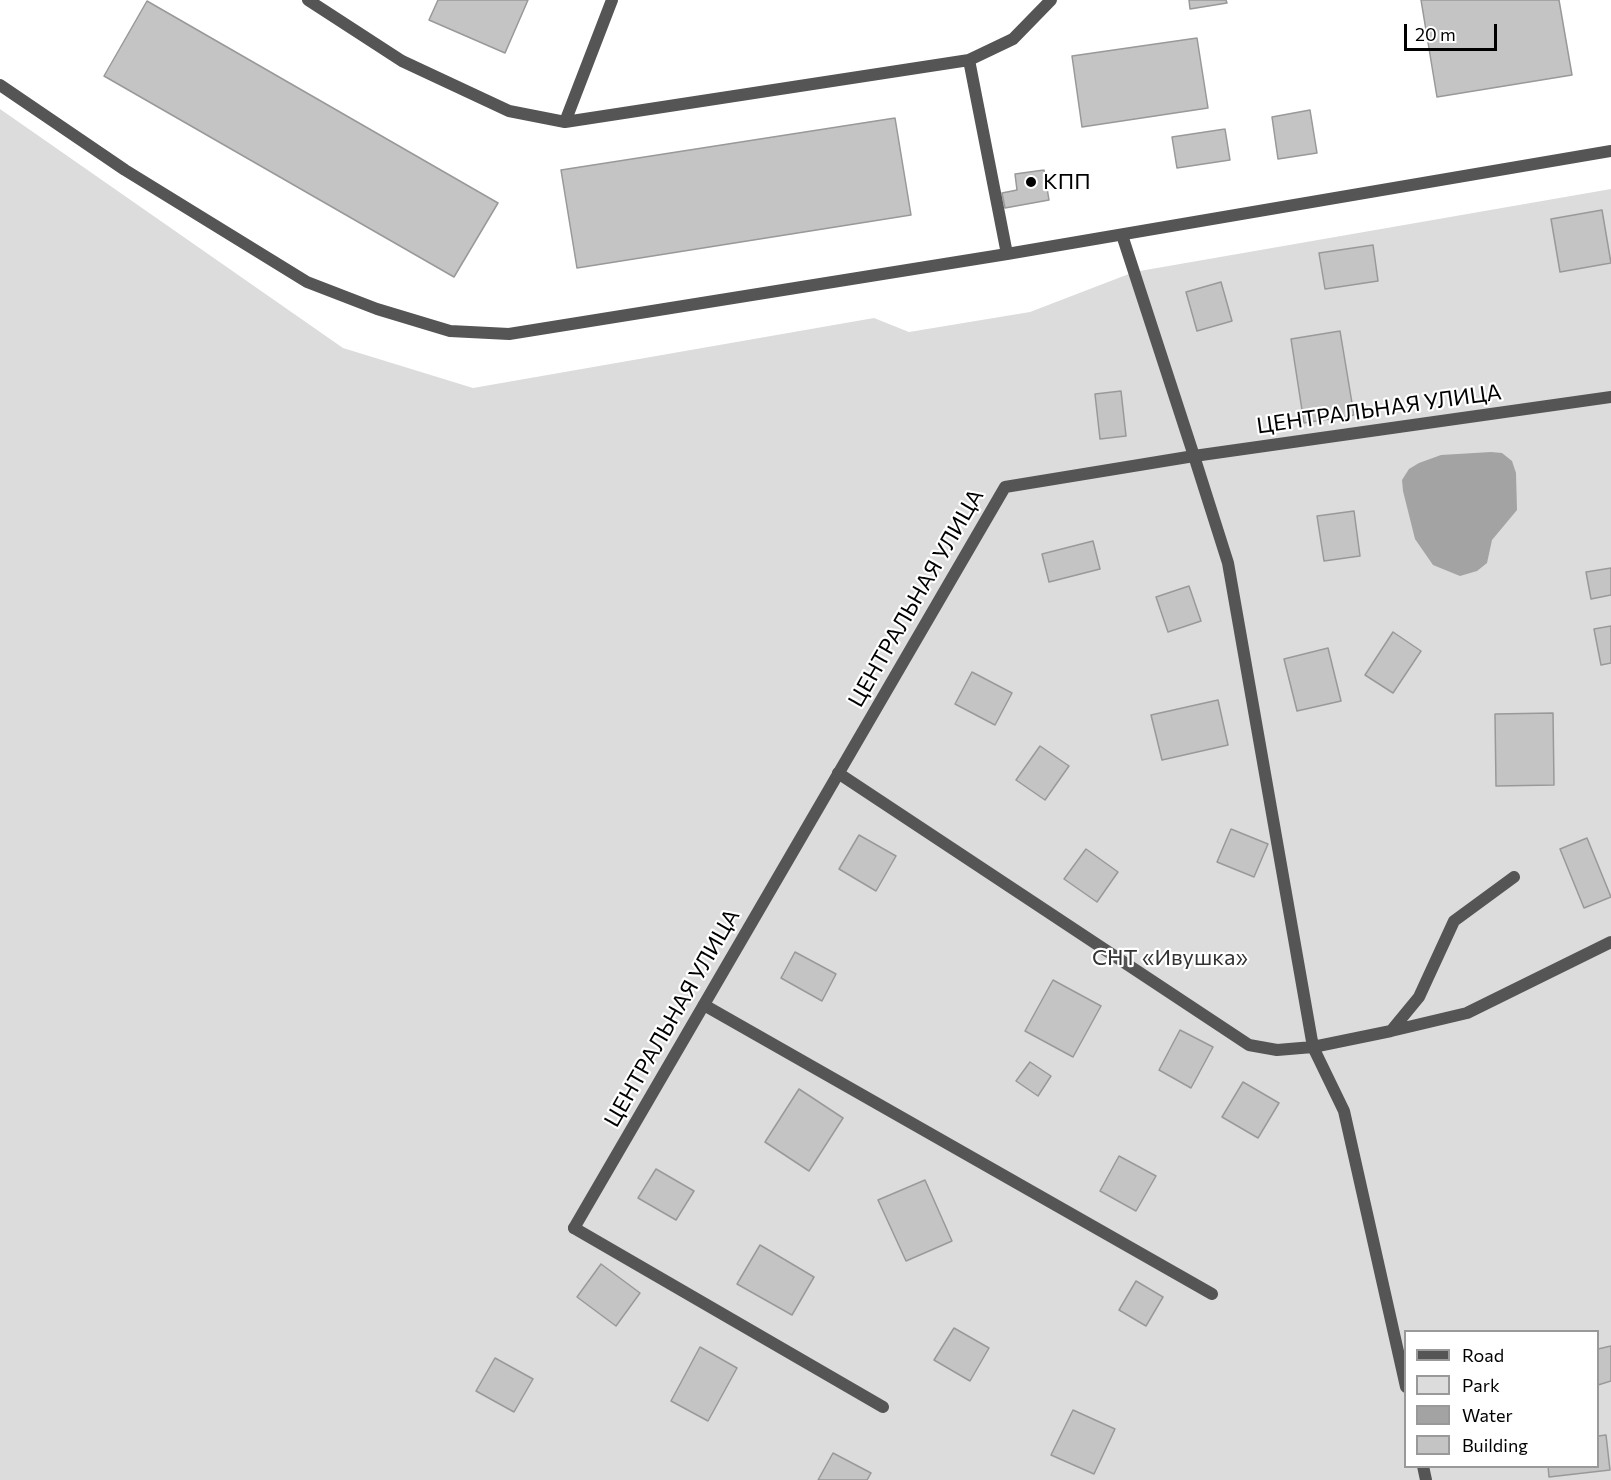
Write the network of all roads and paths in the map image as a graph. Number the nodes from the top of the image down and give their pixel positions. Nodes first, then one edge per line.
1 (308, 0) edge
2 (612, 0) edge
3 (1051, 0) edge
4 (969, 60) junction
5 (0, 85) edge
6 (565, 122) junction
7 (1611, 151) edge
8 (1122, 235) junction
9 (1007, 254) junction
10 (1611, 397) edge
11 (1194, 456) junction
12 (838, 773) junction
13 (1514, 877) dead end
14 (1611, 942) edge
15 (704, 1005) junction
16 (1391, 1031) junction
17 (1313, 1047) junction
18 (1212, 1293) dead end
19 (1404, 1378) edge
20 (883, 1407) dead end

1 - 6 street
2 - 6 street
3 - 4 street
4 - 6 street
4 - 9 street
5 - 9 street
7 - 8 street
8 - 9 street
8 - 11 street
10 - 11 street, ЦЕНТРАЛЬНАЯ УЛИЦА
11 - 12 street, ЦЕНТРАЛЬНАЯ УЛИЦА
11 - 17 street
12 - 15 street, ЦЕНТРАЛЬНАЯ УЛИЦА
12 - 17 street
13 - 16 street
14 - 16 street
15 - 18 street
15 - 20 street, ЦЕНТРАЛЬНАЯ УЛИЦА
16 - 17 street
17 - 19 street

